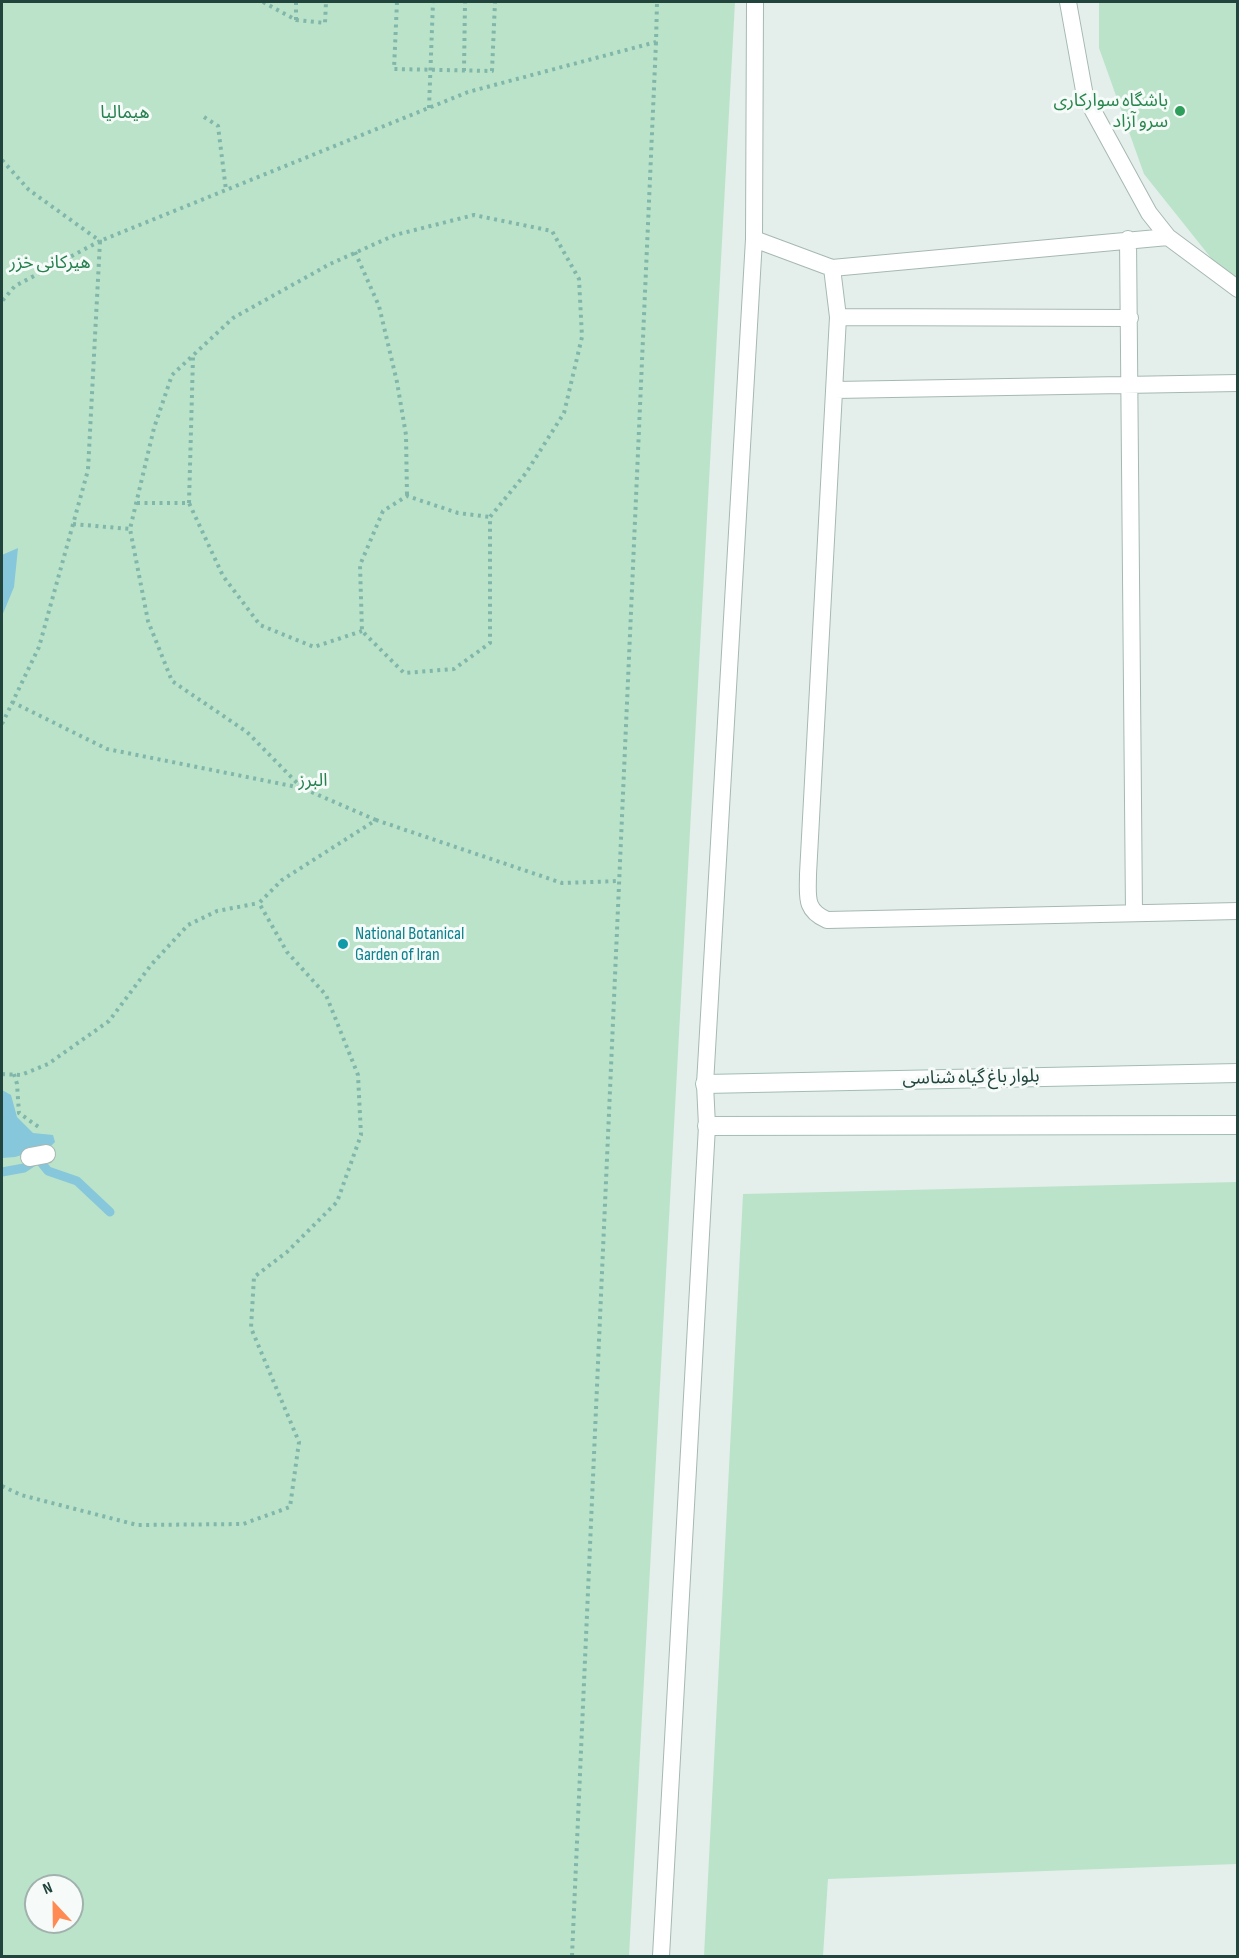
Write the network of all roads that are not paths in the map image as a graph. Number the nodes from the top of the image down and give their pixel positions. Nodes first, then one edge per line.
1 (755, 2) edge
2 (1068, 2) edge
3 (1168, 237) junction
4 (754, 238) junction
5 (1128, 239) junction
6 (832, 268) junction
7 (1238, 289) edge
8 (838, 316) junction
9 (1130, 318) junction
10 (1238, 383) edge
11 (1131, 387) junction
12 (835, 390) junction
13 (1238, 911) edge
14 (1134, 913) junction
15 (1238, 1073) edge
16 (705, 1084) junction
17 (1238, 1125) edge
18 (708, 1126) junction
19 (661, 1956) edge

1 - 4 lane
2 - 3 lane
3 - 5 lane
3 - 7 lane
4 - 6 lane
4 - 16 lane
5 - 6 lane
5 - 9 lane
6 - 8 lane
8 - 9 lane
8 - 12 lane
9 - 11 lane
10 - 11 lane
11 - 12 lane
11 - 14 lane
12 - 14 lane
13 - 14 lane
15 - 16 street, بلوار باغ گیاه شناسی
16 - 18 lane
17 - 18 street
18 - 19 lane

